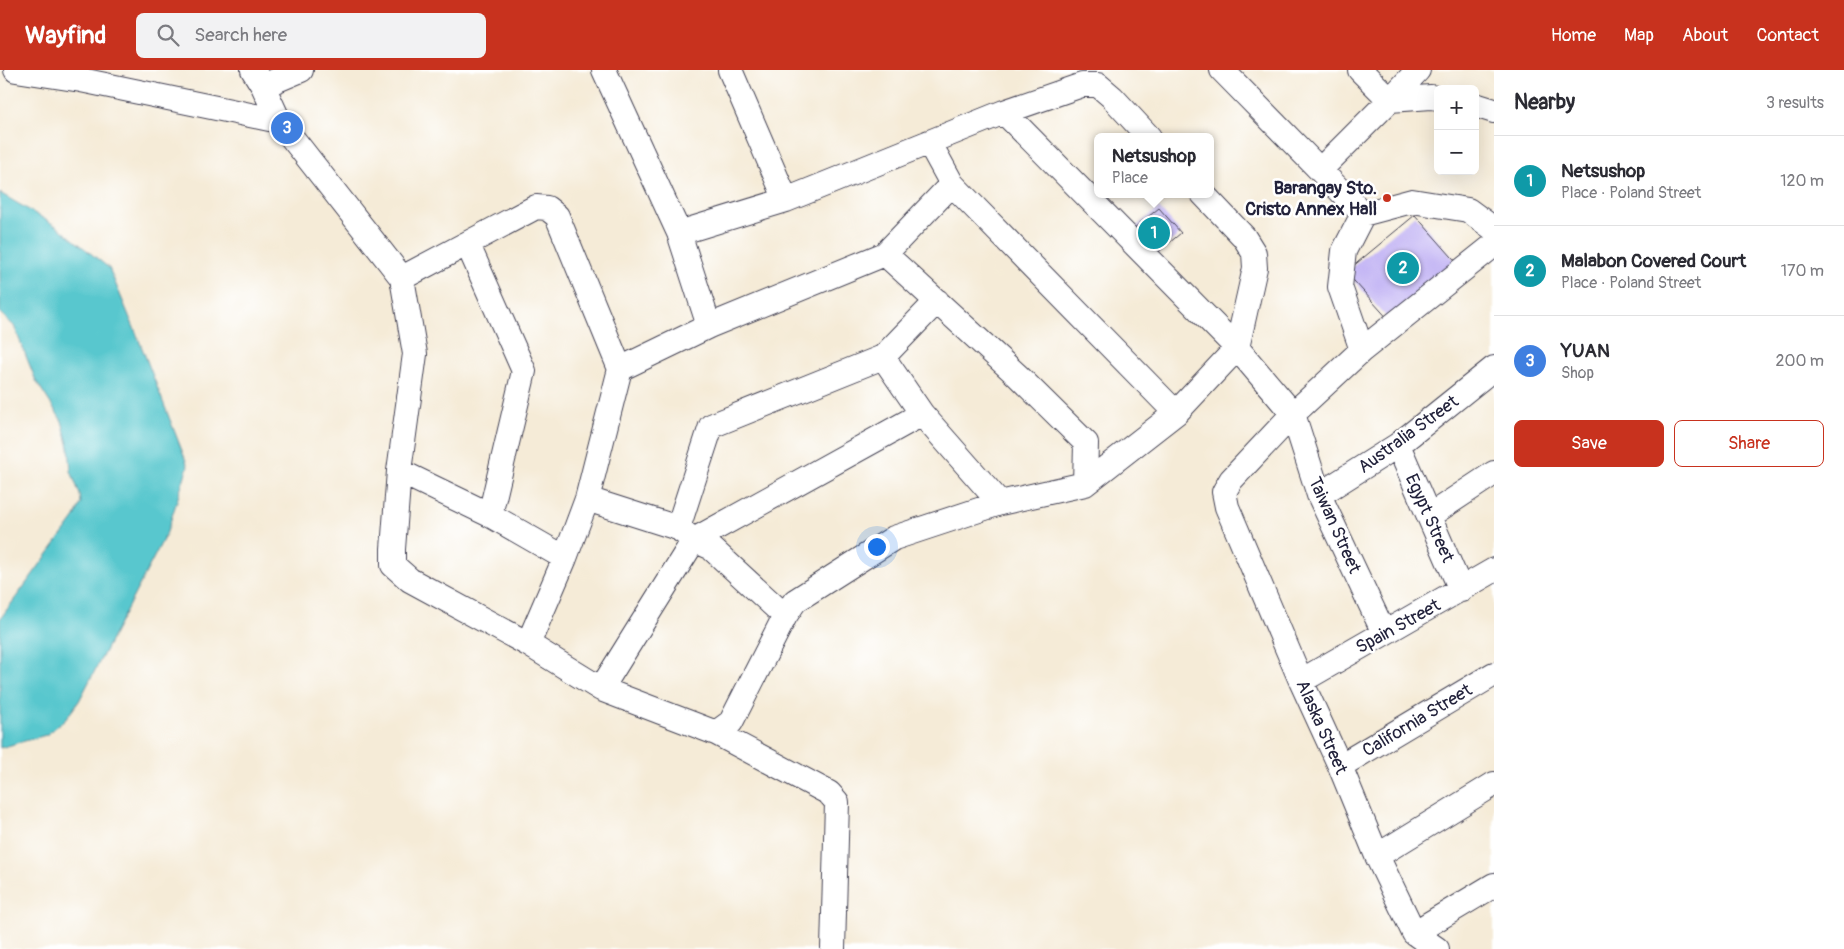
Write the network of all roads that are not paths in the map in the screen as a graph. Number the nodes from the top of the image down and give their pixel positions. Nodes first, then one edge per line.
1 (16, 70) edge
2 (301, 70) edge
3 (604, 70) edge
4 (1222, 70) edge
5 (1360, 70) edge
6 (1418, 70) edge
7 (736, 72) edge
8 (258, 78) edge
9 (1434, 98) edge
10 (1390, 100) junction
11 (1479, 106) edge
12 (1494, 111) edge
13 (1004, 112) junction
14 (279, 121) junction
15 (1146, 133) edge
16 (929, 142) junction
17 (1320, 170) junction
18 (952, 184) junction
19 (1208, 198) edge
20 (786, 200) junction
21 (1363, 214) junction
22 (1494, 229) edge
23 (679, 233) junction
24 (468, 244) junction
25 (1494, 244) edge
26 (885, 254) junction
27 (402, 278) junction
28 (937, 301) junction
29 (709, 326) junction
30 (1237, 348) junction
31 (1362, 350) junction
32 (882, 357) junction
33 (1494, 368) edge
34 (620, 369) junction
35 (1176, 413) junction
36 (922, 414) junction
37 (1294, 414) junction
38 (1398, 445) junction
39 (399, 471) junction
40 (1494, 473) edge
41 (1085, 484) junction
42 (1319, 495) junction
43 (587, 499) junction
44 (1000, 503) junction
45 (490, 515) junction
46 (1429, 516) junction
47 (686, 534) junction
48 (565, 558) junction
49 (1494, 570) edge
50 (1462, 590) junction
51 (785, 616) junction
52 (1384, 633) junction
53 (528, 644) junction
54 (1494, 674) edge
55 (1301, 681) junction
56 (601, 689) junction
57 (716, 733) junction
58 (1340, 766) junction
59 (1494, 784) edge
60 (1377, 856) junction
61 (1494, 885) edge
62 (1414, 933) junction
63 (833, 949) edge
64 (1437, 949) edge

1 - 14 street
2 - 8 street
3 - 23 street
4 - 17 street
5 - 10 street
6 - 10 street
7 - 20 street
8 - 14 street
9 - 10 street
10 - 17 street
11 - 12 street
13 - 15 street
13 - 16 street
13 - 30 street
14 - 27 street
16 - 18 street
16 - 20 street
17 - 21 street
18 - 26 street
18 - 35 street
19 - 30 street
20 - 23 street
21 - 22 street
21 - 31 street
23 - 29 street
24 - 27 street
24 - 34 street
24 - 45 street
25 - 31 street
26 - 28 street
26 - 29 street
27 - 39 street
28 - 32 street
28 - 41 street
29 - 34 street
30 - 35 street
30 - 37 street
31 - 37 street
32 - 36 street
32 - 47 street
33 - 38 street, Australia Street
34 - 43 street
35 - 41 street
36 - 44 street
36 - 47 street
37 - 42 street, Taiwan Street
37 - 55 street, Alaska Street
38 - 42 street, Australia Street
38 - 46 street, Egypt Street
39 - 45 street
39 - 53 street
40 - 46 street
41 - 44 street
42 - 52 street, Taiwan Street
43 - 47 street
43 - 48 street
44 - 51 street
45 - 48 street
46 - 50 street, Egypt Street
47 - 51 street
47 - 56 street
48 - 53 street
49 - 50 street, Spain Street
50 - 52 street, Spain Street
51 - 57 street
52 - 55 street, Spain Street
53 - 56 street
54 - 58 street, California Street
55 - 58 street, Alaska Street
56 - 57 street
57 - 63 street
58 - 60 street, Alaska Street
59 - 60 street
60 - 62 street, Alaska Street
61 - 62 street
62 - 64 street, Alaska Street

